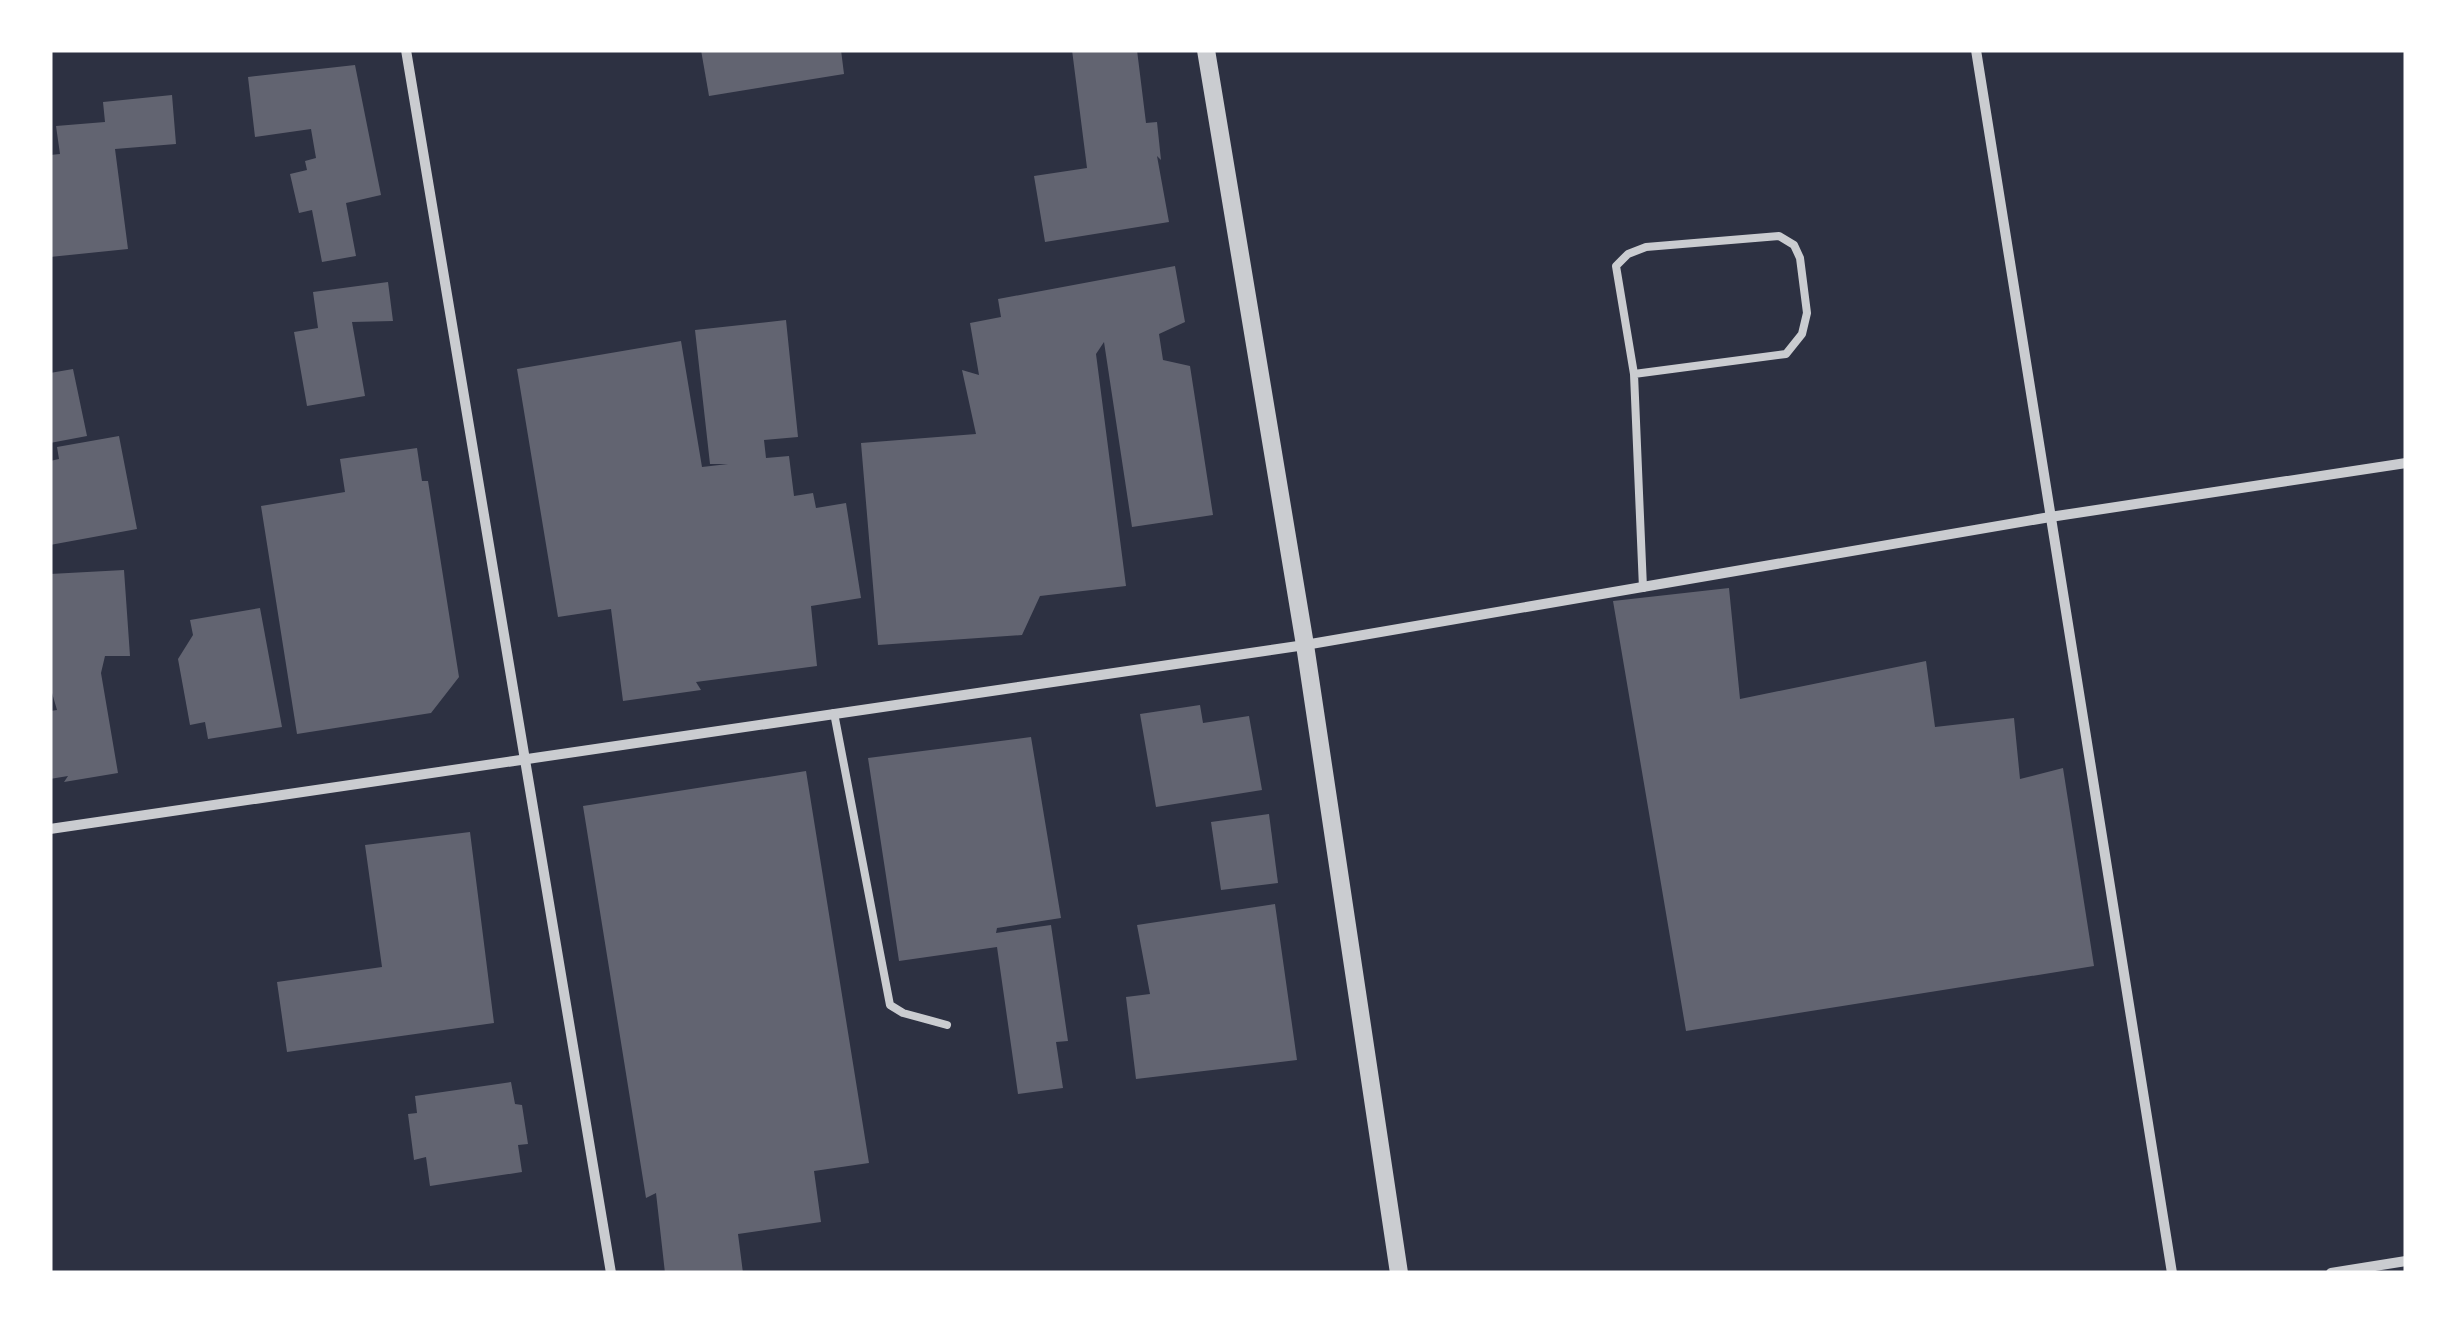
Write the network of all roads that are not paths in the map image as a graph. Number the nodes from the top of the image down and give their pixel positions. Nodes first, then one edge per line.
1 (406, 50) edge
2 (1206, 50) edge
3 (1976, 50) edge
4 (1634, 374) junction
5 (2406, 463) edge
6 (2050, 517) junction
7 (1643, 588) junction
8 (1306, 645) junction
9 (834, 713) junction
10 (523, 757) junction
11 (50, 829) edge
12 (947, 1025) dead end
13 (2406, 1261) edge
14 (611, 1273) edge
15 (1399, 1273) edge
16 (2172, 1273) edge
17 (2331, 1273) edge

1 - 10 street
2 - 8 street
3 - 6 street
4 - 4 lane
4 - 7 lane
5 - 6 street
6 - 7 street
6 - 16 street
7 - 8 street
8 - 9 street
8 - 15 street
9 - 10 street
9 - 12 lane
10 - 11 street
10 - 14 street
13 - 17 street

